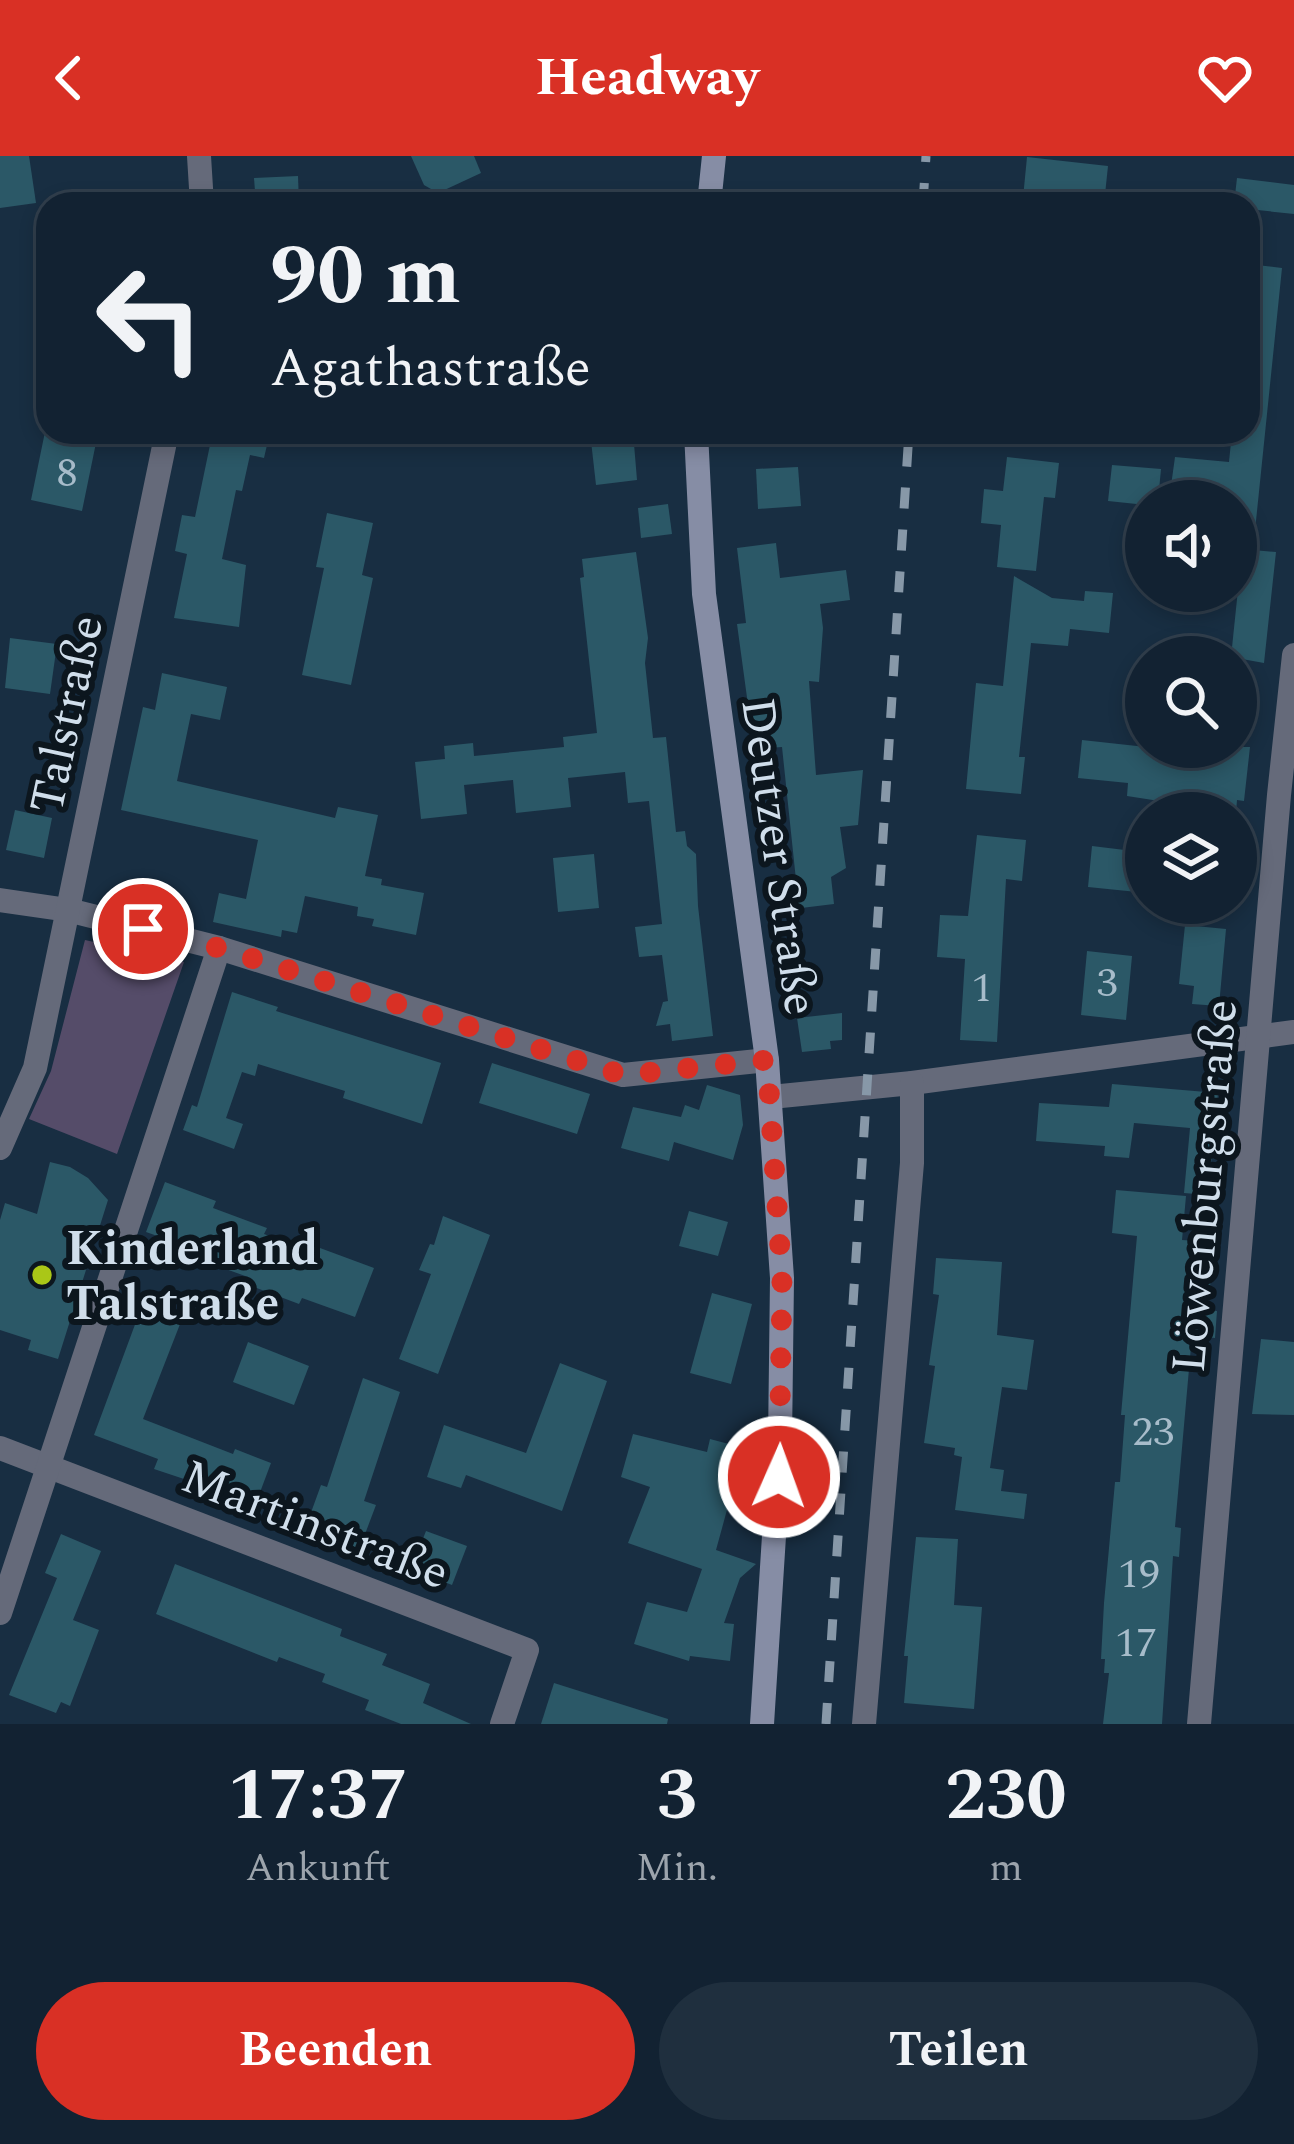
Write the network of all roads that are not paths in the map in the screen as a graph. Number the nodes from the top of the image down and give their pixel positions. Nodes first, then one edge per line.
1 (199, 156) edge
2 (714, 156) edge
3 (201, 192) edge
4 (710, 192) edge
5 (165, 444) edge
6 (698, 444) edge
7 (1294, 656) edge
8 (0, 900) edge
9 (68, 910) junction
10 (219, 948) junction
11 (1294, 1032) edge
12 (1258, 1037) junction
13 (767, 1060) junction
14 (912, 1083) junction
15 (771, 1097) junction
16 (0, 1148) edge
17 (0, 1448) edge
18 (49, 1465) junction
19 (0, 1613) edge
20 (502, 1724) edge
21 (762, 1724) edge
22 (864, 1724) edge
23 (1199, 1724) edge

1 - 3 street
2 - 4 main road
5 - 9 street, Talstraße
6 - 13 main road, Deutzer Straße
7 - 12 street, Löwenburgstraße
8 - 9 street
9 - 10 street
9 - 16 street, Talstraße
10 - 13 street
10 - 18 street
11 - 12 street
12 - 14 street
12 - 23 street, Löwenburgstraße
13 - 15 main road, Deutzer Straße
14 - 15 street
14 - 22 street
15 - 21 main road, Deutzer Straße
17 - 18 street, Martinstraße
18 - 19 street
18 - 20 street, Martinstraße

